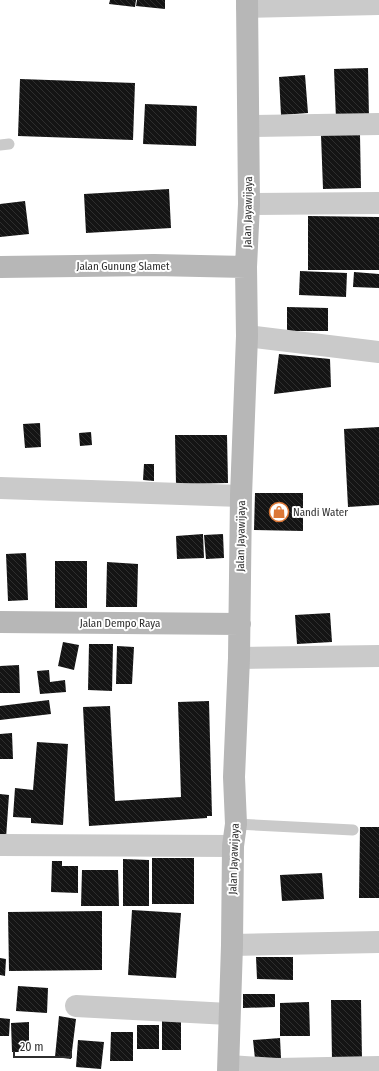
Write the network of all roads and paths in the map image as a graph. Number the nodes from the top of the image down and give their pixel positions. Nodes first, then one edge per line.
1 (247, 3) edge
2 (379, 4) edge
3 (379, 124) edge
4 (249, 126) junction
5 (379, 203) edge
6 (249, 204) junction
7 (0, 267) edge
8 (246, 267) junction
9 (247, 336) junction
10 (379, 352) edge
11 (0, 488) edge
12 (241, 496) junction
13 (0, 622) edge
14 (240, 624) junction
15 (379, 656) edge
16 (239, 658) junction
17 (236, 824) junction
18 (353, 830) dead end
19 (0, 845) edge
20 (233, 846) junction
21 (379, 942) edge
22 (232, 945) junction
23 (76, 1006) dead end
24 (229, 1014) junction
25 (379, 1067) edge
26 (228, 1068) edge

1 - 2 street
1 - 4 main road, Jalan Jayawijaya
3 - 4 street
4 - 6 main road, Jalan Jayawijaya
5 - 6 street
6 - 8 main road, Jalan Jayawijaya
7 - 8 main road, Jalan Gunung Slamet
8 - 9 main road, Jalan Jayawijaya
9 - 10 street
9 - 12 main road, Jalan Jayawijaya
11 - 12 street
12 - 14 main road, Jalan Jayawijaya
13 - 14 main road, Jalan Dempo Raya
14 - 16 main road, Jalan Jayawijaya
15 - 16 street
16 - 17 main road, Jalan Jayawijaya
17 - 18 lane
17 - 20 main road, Jalan Jayawijaya
19 - 20 street
20 - 22 main road, Jalan Jayawijaya
21 - 22 street
22 - 24 main road, Jalan Jayawijaya
23 - 24 street
24 - 26 main road, Jalan Jayawijaya
25 - 26 street

